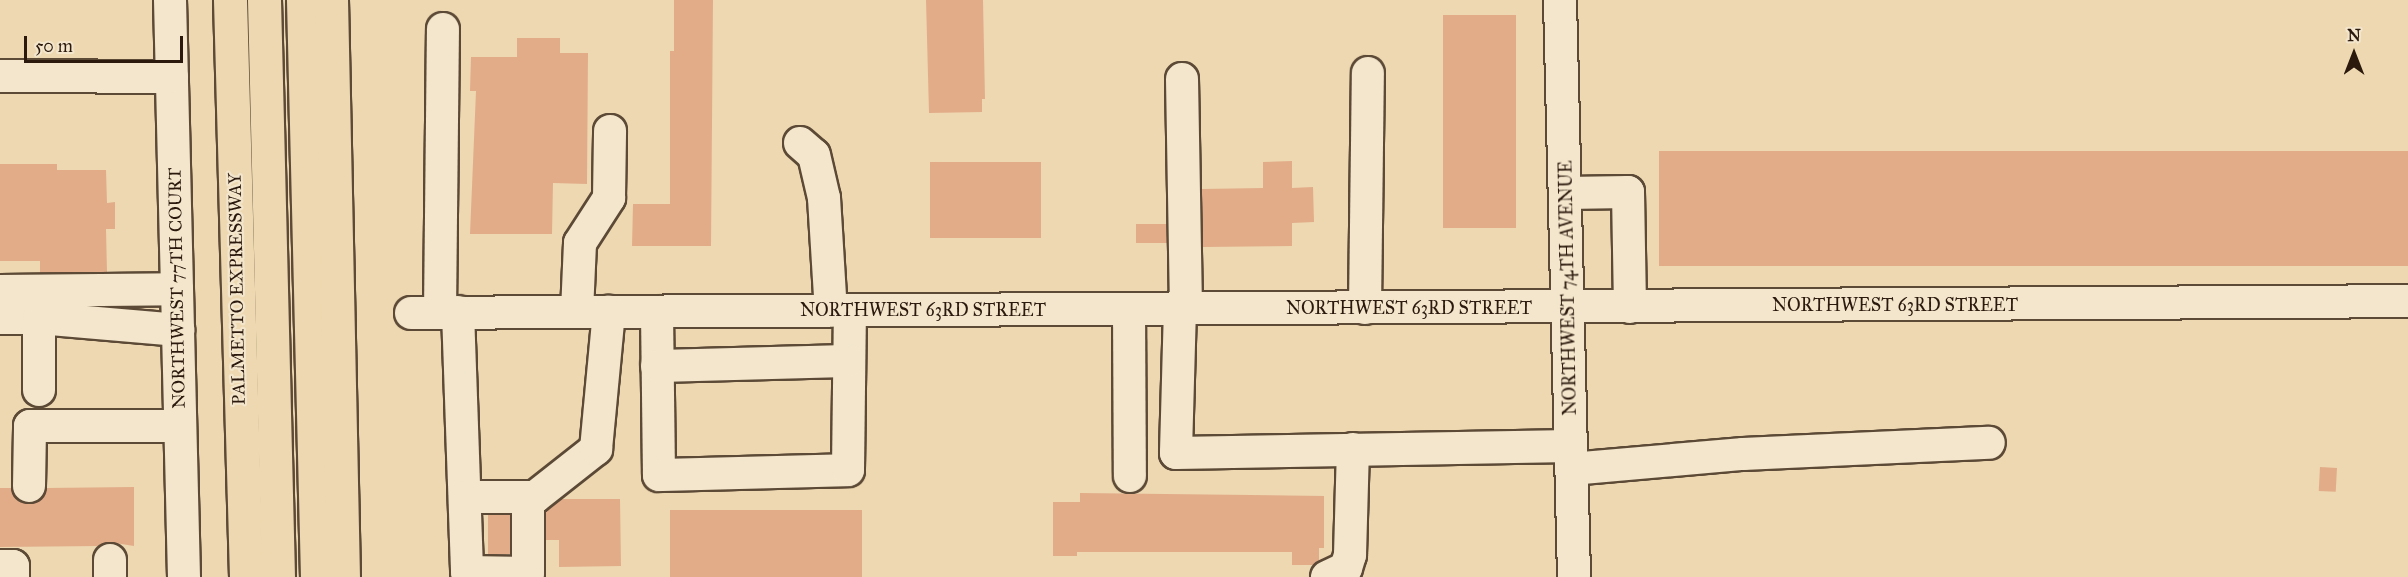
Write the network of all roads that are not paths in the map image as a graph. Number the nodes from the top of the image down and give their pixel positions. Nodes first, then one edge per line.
1 (170, 0) edge
2 (230, 0) edge
3 (264, 0) edge
4 (303, 0) edge
5 (331, 0) edge
6 (1560, 0) edge
7 (443, 29) dead end
8 (1368, 73) dead end
9 (0, 76) edge
10 (172, 77) junction
11 (1182, 79) dead end
12 (610, 131) dead end
13 (800, 143) dead end
14 (1566, 193) junction
15 (177, 289) junction
16 (0, 291) edge
17 (2408, 301) edge
18 (1630, 307) junction
19 (1183, 308) junction
20 (1365, 308) junction
21 (1569, 308) junction
22 (1129, 309) junction
23 (841, 311) junction
24 (436, 312) junction
25 (577, 312) junction
26 (609, 312) junction
27 (657, 312) junction
28 (0, 318) edge
29 (39, 318) junction
30 (178, 330) junction
31 (849, 361) junction
32 (657, 366) junction
33 (39, 390) dead end
34 (180, 426) junction
35 (1989, 443) dead end
36 (1353, 449) junction
37 (1571, 458) junction
38 (1130, 476) dead end
39 (29, 486) dead end
40 (465, 497) junction
41 (528, 497) junction
42 (0, 566) edge
43 (13, 577) edge
44 (184, 577) edge
45 (246, 577) edge
46 (278, 577) edge
47 (317, 577) edge
48 (343, 577) edge
49 (1327, 577) edge
50 (1574, 577) edge

1 - 10 street, NORTHWEST 77TH COURT
2 - 45 highway, PALMETTO EXPRESSWAY
3 - 46 highway
4 - 47 highway
5 - 48 highway
6 - 14 street, NORTHWEST 74TH AVENUE
7 - 24 street
8 - 20 street
9 - 10 street
10 - 15 street, NORTHWEST 77TH COURT
11 - 19 street
12 - 25 street
13 - 23 street
14 - 18 street
14 - 21 street, NORTHWEST 74TH AVENUE
15 - 16 street
15 - 30 street, NORTHWEST 77TH COURT
17 - 18 street, NORTHWEST 63RD STREET
18 - 21 street, NORTHWEST 63RD STREET
19 - 20 street, NORTHWEST 63RD STREET
19 - 22 street, NORTHWEST 63RD STREET
19 - 36 street
20 - 21 street, NORTHWEST 63RD STREET
21 - 37 street, NORTHWEST 74TH AVENUE
22 - 23 street, NORTHWEST 63RD STREET
22 - 38 street
23 - 27 street, NORTHWEST 63RD STREET
23 - 31 street
24 - 25 street, NORTHWEST 63RD STREET
24 - 40 street
25 - 26 street, NORTHWEST 63RD STREET
26 - 27 street, NORTHWEST 63RD STREET
26 - 41 street
27 - 32 street
28 - 29 street
29 - 30 street
29 - 33 street
30 - 34 street, NORTHWEST 77TH COURT
31 - 32 street
31 - 32 street
34 - 39 street
34 - 44 street, NORTHWEST 77TH COURT
35 - 37 street
36 - 37 street
36 - 49 street
37 - 50 street, NORTHWEST 74TH AVENUE
40 - 41 street
40 - 41 street
42 - 43 street

